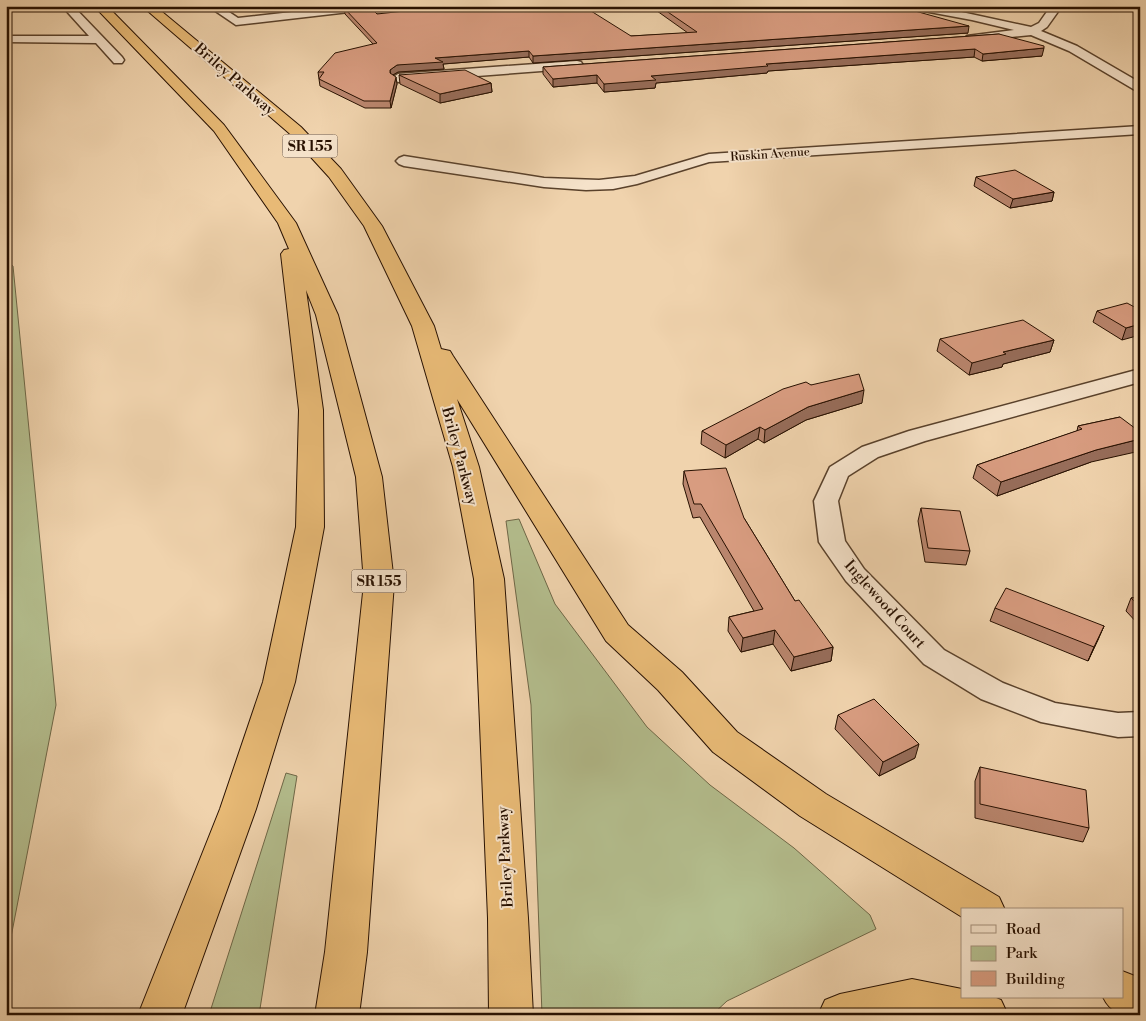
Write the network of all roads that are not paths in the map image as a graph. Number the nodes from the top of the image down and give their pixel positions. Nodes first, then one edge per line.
1 (67, 6) edge
2 (100, 6) edge
3 (148, 6) edge
4 (213, 6) edge
5 (375, 6) edge
6 (913, 6) edge
7 (1057, 6) edge
8 (1033, 31) junction
9 (6, 39) edge
10 (957, 39) edge
11 (97, 40) junction
12 (118, 60) dead end
13 (585, 65) edge
14 (398, 78) edge
15 (1140, 89) edge
16 (1140, 130) edge
17 (404, 161) dead end
18 (287, 223) junction
19 (423, 326) junction
20 (1140, 375) edge
21 (1140, 724) edge
22 (982, 908) edge
23 (1124, 992) edge
24 (1140, 1002) edge
25 (160, 1015) edge
26 (337, 1015) edge
27 (511, 1015) edge
28 (840, 1015) edge
29 (986, 1015) edge

1 - 11 street
2 - 18 highway, SR 155
3 - 19 highway, Briley Parkway / SR 155
4 - 5 street
6 - 8 street
7 - 8 street
8 - 10 street
8 - 15 street
9 - 11 street
11 - 12 street
13 - 14 street
16 - 17 street, Ruskin Avenue
18 - 25 highway
18 - 26 highway, SR 155
19 - 22 highway
19 - 27 highway, Briley Parkway / SR 155
20 - 21 street, Inglewood Court
23 - 24 highway
28 - 29 highway

